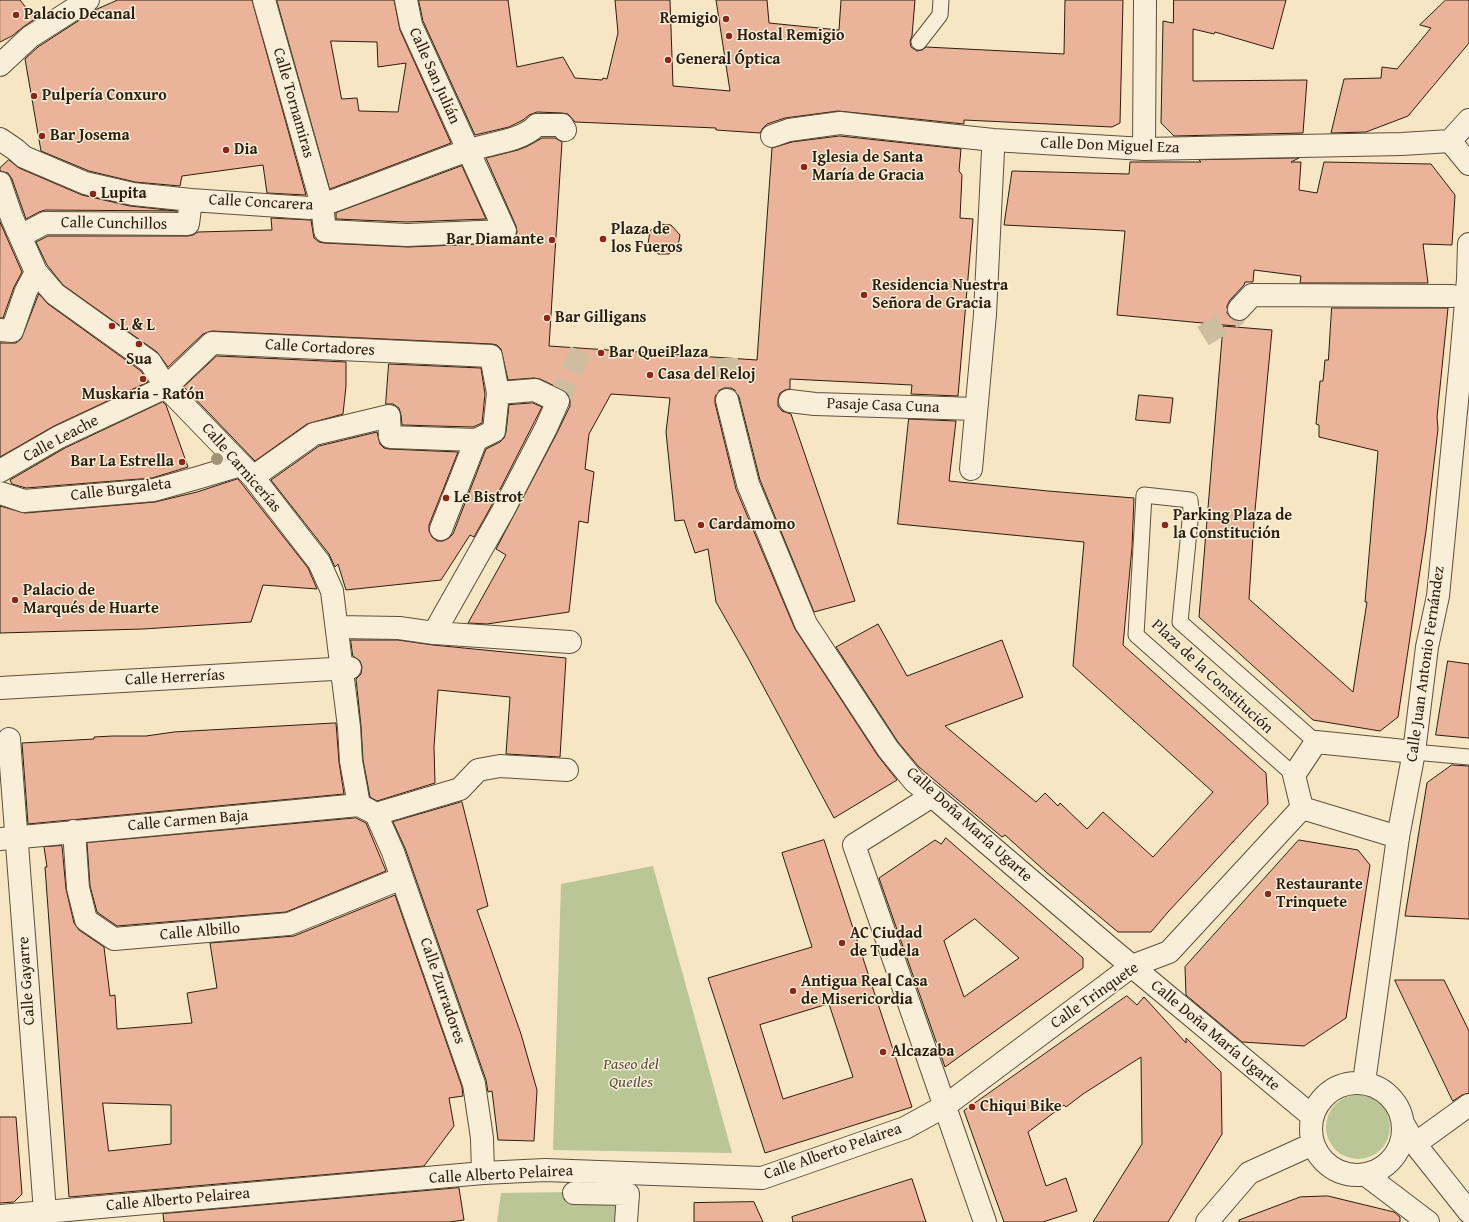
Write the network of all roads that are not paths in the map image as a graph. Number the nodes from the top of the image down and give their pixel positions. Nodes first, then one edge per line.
1 (88, 0) edge
2 (264, 0) edge
3 (406, 0) edge
4 (941, 0) edge
5 (1146, 0) edge
6 (919, 42) dead end
7 (0, 65) edge
8 (1469, 120) edge
9 (565, 130) dead end
10 (772, 136) dead end
11 (0, 139) edge
12 (1450, 141) junction
13 (468, 150) junction
14 (1144, 150) junction
15 (992, 151) dead end
16 (1469, 164) edge
17 (0, 183) edge
18 (191, 200) junction
19 (322, 206) junction
20 (17, 230) junction
21 (1469, 244) edge
22 (36, 272) junction
23 (1468, 280) edge
24 (1452, 296) dead end
25 (1239, 309) tunnel mouth
26 (0, 330) edge
27 (166, 387) junction
28 (498, 393) junction
29 (728, 400) tunnel mouth
30 (790, 401) dead end
31 (976, 409) junction
32 (476, 440) junction
33 (971, 469) dead end
34 (0, 471) edge
35 (247, 471) junction
36 (0, 493) edge
37 (442, 529) dead end
38 (337, 627) junction
39 (434, 633) junction
40 (570, 642) dead end
41 (346, 668) junction
42 (0, 688) edge
43 (9, 739) dead end
44 (1316, 742) junction
45 (1414, 752) junction
46 (1469, 757) edge
47 (567, 770) dead end
48 (1294, 775) junction
49 (932, 796) junction
50 (1302, 808) junction
51 (368, 810) junction
52 (74, 831) junction
53 (1398, 837) junction
54 (8, 838) edge
55 (402, 878) junction
56 (1132, 966) junction
57 (1364, 1082) junction
58 (1469, 1105) edge
59 (945, 1106) junction
60 (1312, 1116) junction
61 (1404, 1125) junction
62 (1313, 1144) junction
63 (1416, 1144) junction
64 (483, 1174) junction
65 (1366, 1175) junction
66 (574, 1193) dead end
67 (1469, 1212) edge
68 (0, 1216) edge
69 (44, 1217) edge
70 (626, 1222) edge
71 (985, 1222) edge
72 (1207, 1222) edge
73 (1428, 1222) edge

1 - 7 street
2 - 19 street, Calle Tornamiras
3 - 13 street, Calle San Julián
4 - 6 lane
5 - 14 street
8 - 12 street
9 - 13 street, Calle Concarera
10 - 14 street, Calle Don Miguel Eza
11 - 18 street, Calle Concarera
12 - 14 street, Calle Don Miguel Eza
12 - 16 street
13 - 19 street, Calle Concarera
13 - 19 street, Calle Tornamiras
15 - 31 street
17 - 20 street, Calle Carnicerías
18 - 19 street, Calle Concarera
18 - 20 street, Calle Cunchillos
20 - 22 street, Calle Carnicerías
21 - 23 street, Calle Juan Antonio Fernández
22 - 26 street
22 - 27 street, Calle Carnicerías
23 - 45 street, Calle Juan Antonio Fernández
24 - 25 street
27 - 28 street, Calle Cortadores
27 - 34 street, Calle Leache
27 - 35 street, Calle Carnicerías
28 - 32 street
28 - 39 street
29 - 49 street, Calle Doña María Ugarte
30 - 31 street, Pasaje Casa Cuna
31 - 33 street
32 - 35 street, Calle Burgaleta
32 - 37 street
35 - 36 street, Calle Burgaleta
35 - 38 street, Calle Carnicerías
38 - 39 street
38 - 41 street, Calle Zurradores
39 - 40 street
41 - 42 street, Calle Herrerías
41 - 51 street, Calle Zurradores
43 - 54 street, Calle Gayarre
44 - 45 street
44 - 48 street
44 - 48 lane, Plaza de la Constitución
45 - 46 lane
45 - 53 street, Calle Juan Antonio Fernández
47 - 51 street
48 - 50 street
49 - 56 street, Calle Doña María Ugarte
49 - 59 street
50 - 53 street
50 - 56 street, Calle Trinquete
51 - 52 street, Calle Carmen Baja
51 - 55 street, Calle Zurradores
52 - 54 street, Calle Carmen Baja
52 - 55 street, Calle Albillo
53 - 57 street, Calle Juan Antonio Fernández
54 - 69 street, Calle Gayarre
55 - 64 street, Calle Zurradores
56 - 59 street, Calle Trinquete
56 - 60 street, Calle Doña María Ugarte
57 - 60 street
57 - 61 street
58 - 63 street
59 - 64 street, Calle Alberto Pelairea
59 - 71 street
60 - 62 street
61 - 63 street
61 - 65 street
62 - 65 street
62 - 72 street
63 - 67 street
64 - 69 street, Calle Alberto Pelairea
65 - 73 street
66 - 70 street
68 - 69 street, Calle Alberto Pelairea

